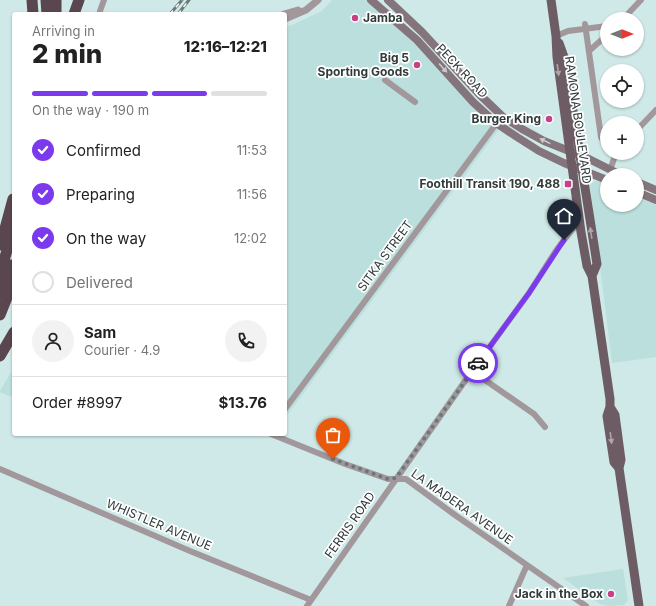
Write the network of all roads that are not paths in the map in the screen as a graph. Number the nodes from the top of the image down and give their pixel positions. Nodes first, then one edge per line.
1 (32, 0) edge
2 (39, 0) edge
3 (46, 0) edge
4 (56, 0) edge
5 (79, 0) edge
6 (104, 0) edge
7 (313, 0) edge
8 (318, 0) edge
9 (371, 0) edge
10 (551, 0) edge
11 (641, 0) edge
12 (392, 1) edge
13 (100, 11) dead end
14 (33, 12) edge
15 (40, 12) edge
16 (47, 12) edge
17 (56, 12) edge
18 (75, 12) edge
19 (630, 12) edge
20 (287, 13) edge
21 (287, 18) edge
22 (586, 26) junction
23 (600, 26) edge
24 (556, 36) junction
25 (600, 41) edge
26 (589, 51) junction
27 (385, 80) dead end
28 (415, 102) dead end
29 (656, 110) edge
30 (502, 116) junction
31 (496, 123) junction
32 (644, 123) edge
33 (600, 124) edge
34 (570, 152) junction
35 (580, 156) junction
36 (571, 166) junction
37 (606, 168) edge
38 (582, 169) junction
39 (600, 177) edge
40 (644, 185) edge
41 (656, 190) edge
42 (644, 195) edge
43 (656, 200) edge
44 (12, 208) edge
45 (579, 223) junction
46 (7, 236) edge
47 (12, 260) edge
48 (0, 273) edge
49 (592, 276) junction
50 (12, 285) edge
51 (0, 294) edge
52 (0, 316) edge
53 (12, 335) edge
54 (0, 356) edge
55 (472, 371) junction
56 (287, 405) edge
57 (545, 427) dead end
58 (275, 436) edge
59 (0, 469) edge
60 (396, 478) junction
61 (527, 565) junction
62 (309, 603) edge
63 (509, 606) edge
64 (586, 606) edge
65 (639, 606) edge

1 - 14 highway
2 - 15 highway
3 - 16 highway
4 - 17 highway
5 - 18 highway
6 - 13 street
7 - 20 street
8 - 21 street
9 -> 31 main road, PECK ROAD
10 - 24 main road, RAMONA BOULEVARD
11 - 19 street
12 - 30 main road, PECK ROAD
22 - 23 street
22 - 24 street
22 - 26 street
24 -> 34 main road, RAMONA BOULEVARD
24 - 35 main road, RAMONA BOULEVARD
25 - 26 street
26 - 33 street
27 - 28 street
29 - 32 street
30 - 31 street, SITKA STREET
34 -> 30 main road, PECK ROAD
31 - 36 main road, PECK ROAD
31 - 56 street, SITKA STREET
34 - 35 main road, PECK ROAD
34 - 36 main road, RAMONA BOULEVARD
35 - 37 main road, PECK ROAD
35 - 38 main road, RAMONA BOULEVARD
36 - 38 main road, PECK ROAD
36 - 45 main road, RAMONA BOULEVARD
38 - 39 main road, PECK ROAD
49 -> 38 main road, RAMONA BOULEVARD
40 - 41 main road
42 - 43 main road
44 - 46 highway, bridge
45 - 49 main road, RAMONA BOULEVARD
45 - 55 street, FERRIS ROAD
46 - 48 highway
47 - 51 highway
49 - 65 main road, RAMONA BOULEVARD
50 - 52 highway
53 - 54 highway
55 - 57 street
55 - 60 street, FERRIS ROAD
58 - 60 street, LA MADERA AVENUE
59 - 62 street, WHISTLER AVENUE
60 - 61 street, LA MADERA AVENUE
60 - 62 street, FERRIS ROAD
61 - 63 street
61 - 64 street, LA MADERA AVENUE

